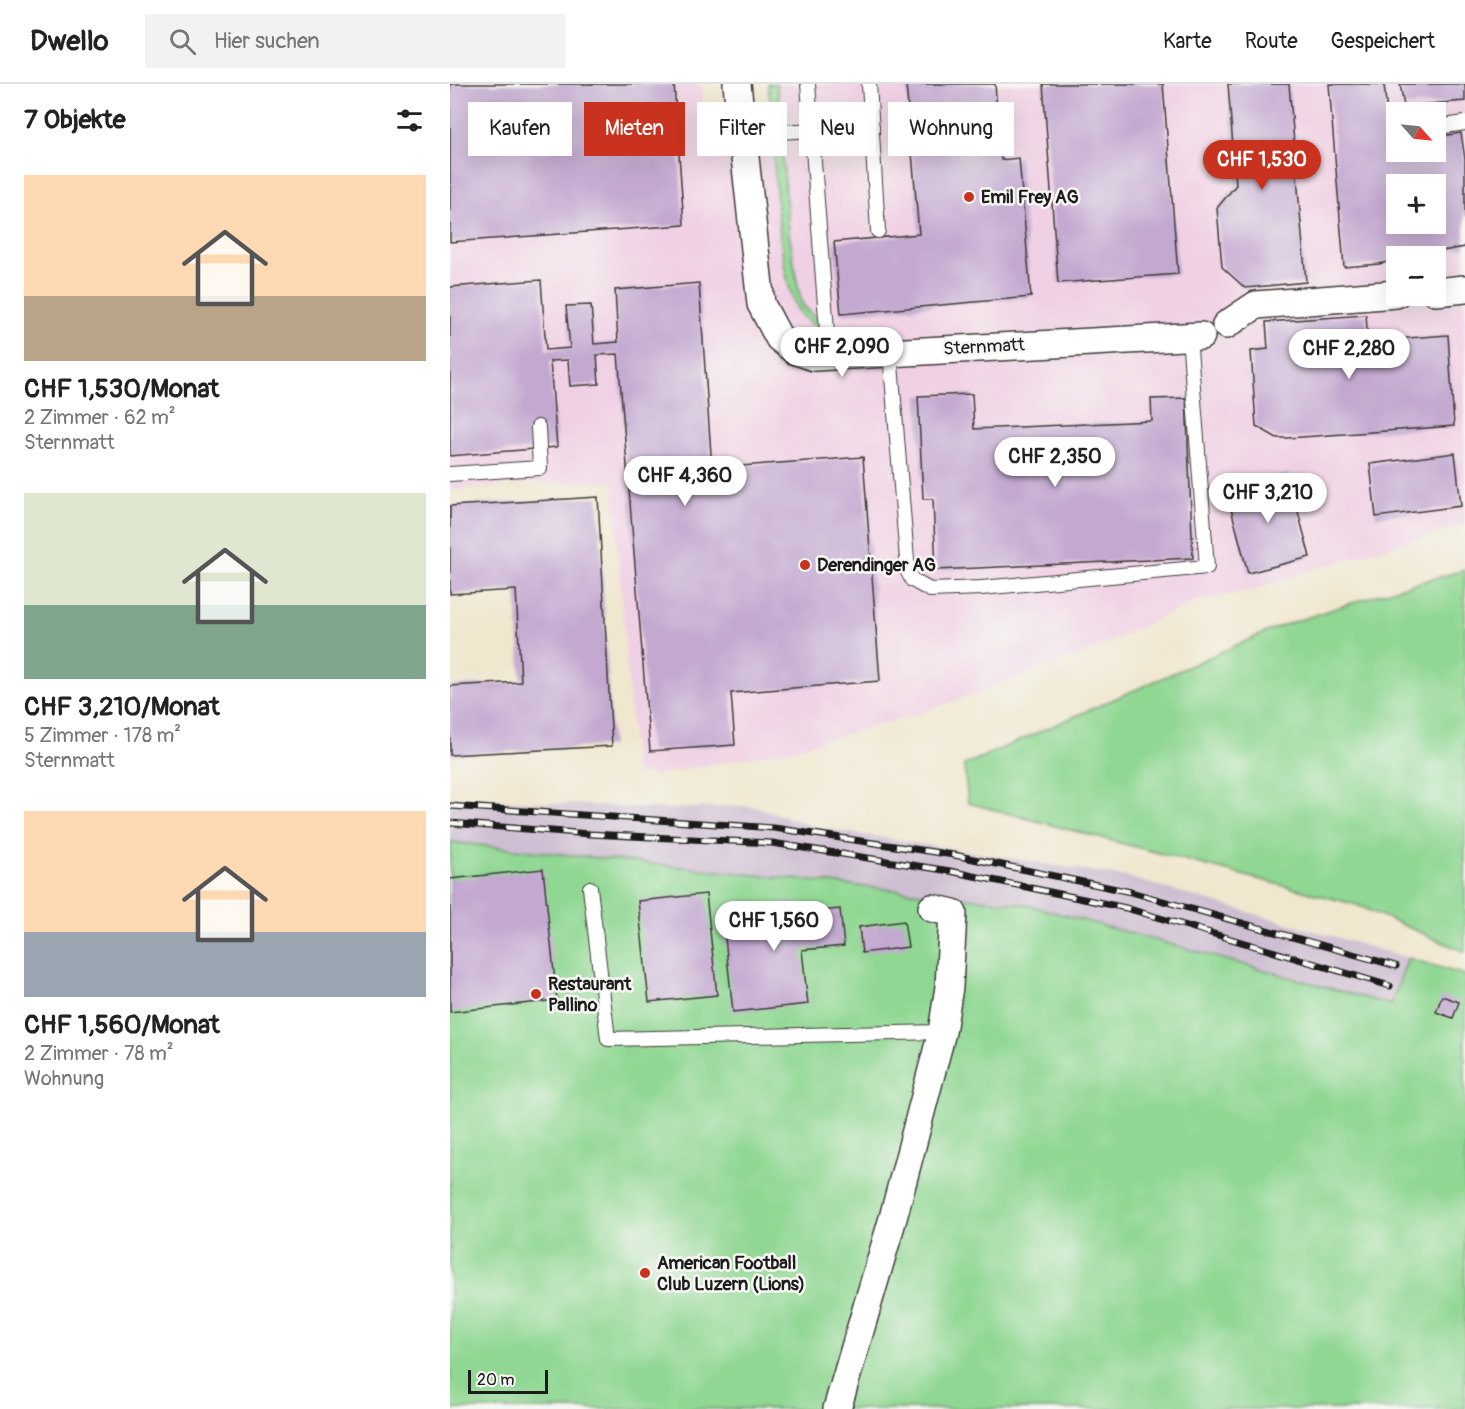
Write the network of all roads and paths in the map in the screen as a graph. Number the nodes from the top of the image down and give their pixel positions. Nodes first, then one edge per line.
1 (737, 84) edge
2 (808, 84) edge
3 (869, 84) edge
4 (739, 102) edge
5 (810, 102) edge
6 (870, 102) edge
7 (1465, 123) edge
8 (1446, 126) edge
9 (744, 156) edge
10 (814, 156) edge
11 (874, 156) edge
12 (878, 231) dead end
13 (1465, 289) edge
14 (1446, 290) edge
15 (1386, 295) edge
16 (1226, 325) dead end
17 (1195, 336) joint
18 (890, 352) junction
19 (819, 357) junction
20 (538, 427) dead end
21 (450, 474) edge
22 (590, 888) dead end
23 (932, 909) dead end
24 (942, 1032) junction
25 (837, 1409) edge

1 - 4 street, Sternmatt
2 - 5 lane
3 - 6 lane
7 - 8 lane
9 - 19 street, Sternmatt
10 - 19 lane
11 - 12 lane
13 - 14 street
15 - 16 street
17 - 18 street, Sternmatt
17 - 18 lane
18 - 19 street, Sternmatt
20 - 21 lane
22 - 24 lane
23 - 24 street
24 - 25 street

